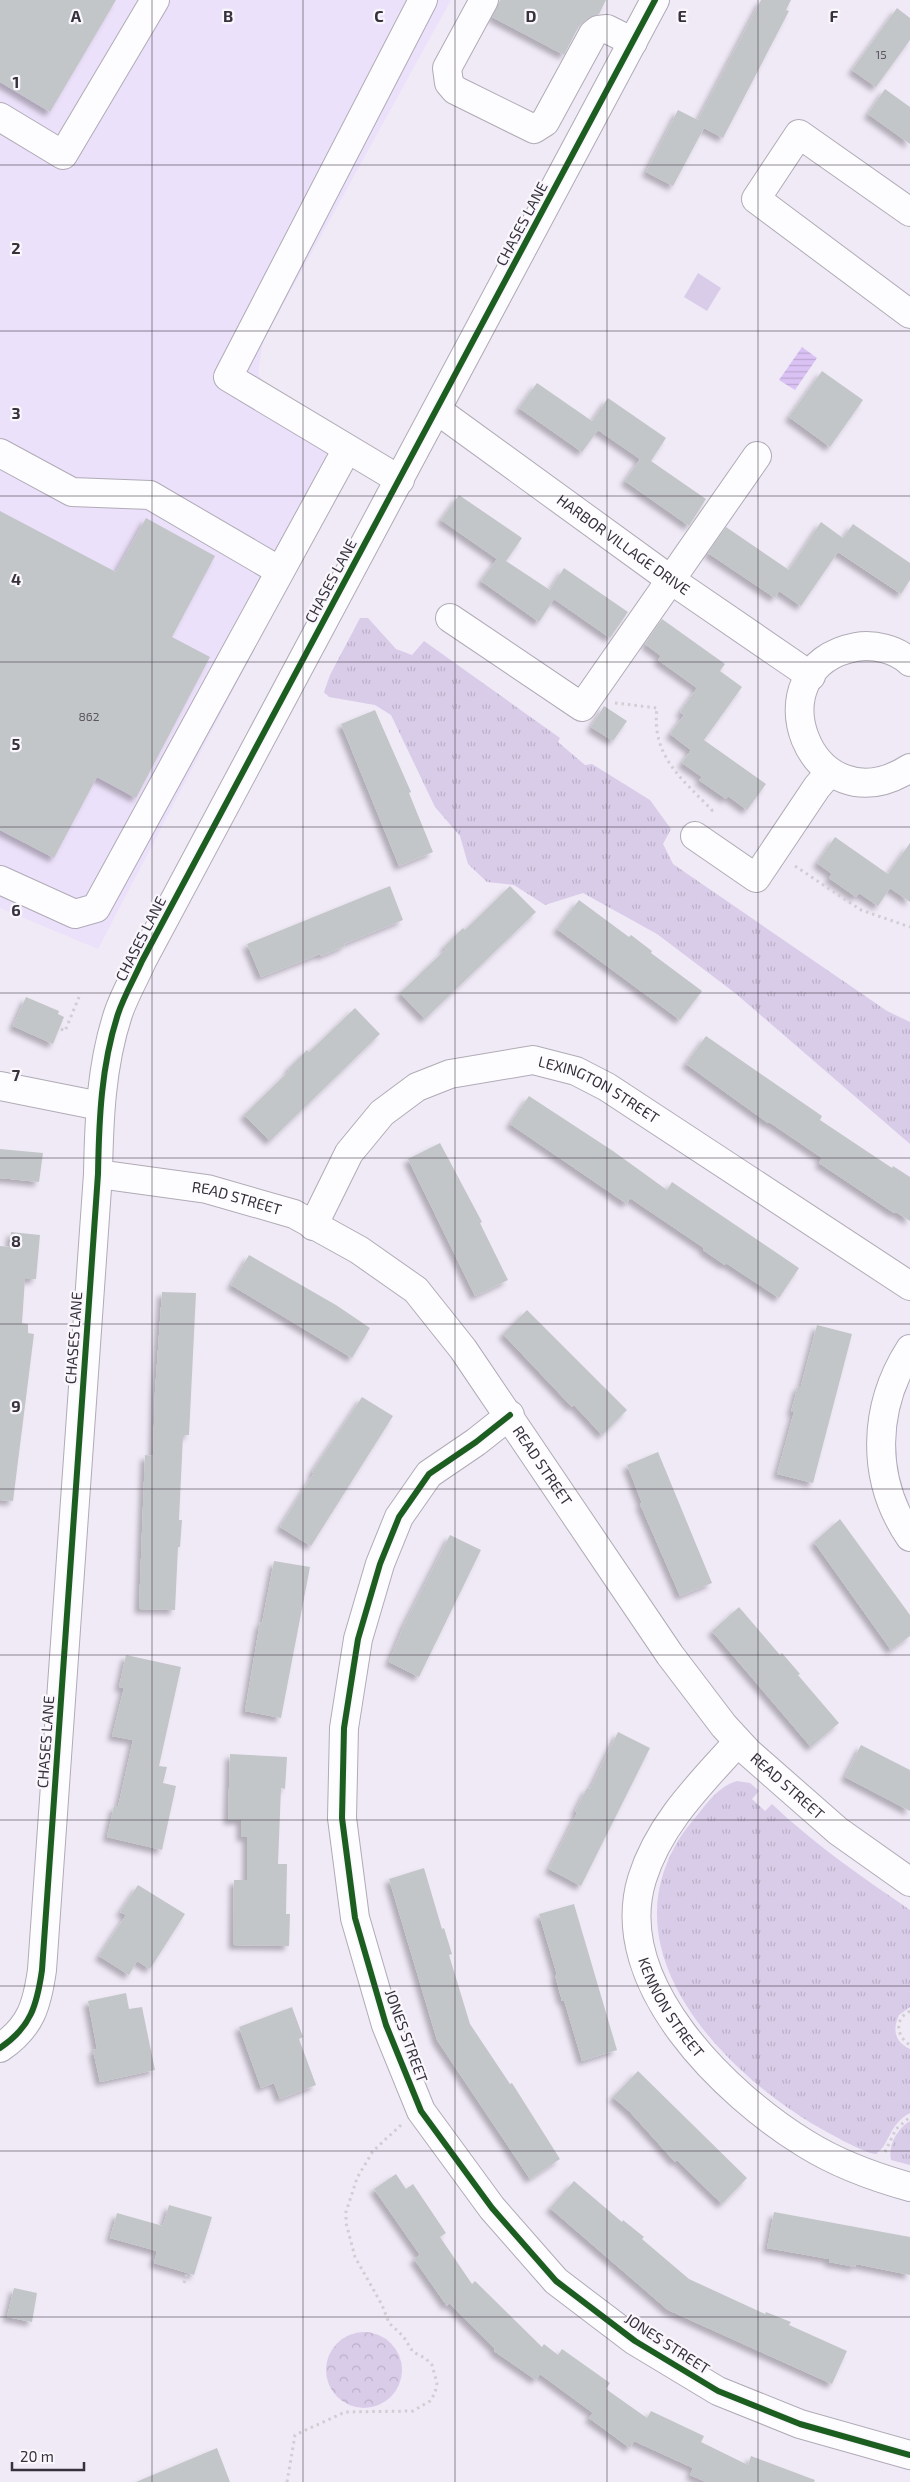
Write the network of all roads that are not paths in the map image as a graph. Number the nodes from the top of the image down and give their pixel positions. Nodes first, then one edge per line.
1 (155, 0) edge
2 (423, 0) edge
3 (484, 0) edge
4 (655, 0) edge
5 (633, 42) junction
6 (0, 117) edge
7 (910, 212) edge
8 (910, 314) edge
9 (437, 410) junction
10 (347, 449) junction
11 (0, 453) edge
12 (757, 456) dead end
13 (400, 480) junction
14 (280, 571) junction
15 (670, 580) junction
16 (450, 618) dead end
17 (909, 659) edge
18 (811, 676) junction
19 (910, 768) edge
20 (830, 772) junction
21 (695, 836) road end
22 (0, 880) edge
23 (0, 1086) edge
24 (100, 1106) junction
25 (98, 1174) junction
26 (313, 1226) junction
27 (910, 1286) edge
28 (910, 1349) edge
29 (510, 1415) junction
30 (910, 1537) edge
31 (738, 1742) junction
32 (910, 1882) edge
33 (0, 2048) edge
34 (910, 2187) edge
35 (910, 2455) edge

1 - 6 street
2 - 10 street
3 - 5 street
4 - 5 street, CHASES LANE
5 - 9 street, CHASES LANE
7 - 8 street
9 - 13 street, CHASES LANE
9 - 15 street, HARBOR VILLAGE DRIVE
10 - 13 street
10 - 14 street
11 - 14 street
12 - 15 street
13 - 24 street, CHASES LANE
14 - 22 street
15 - 16 street
15 - 18 street, HARBOR VILLAGE DRIVE
17 - 18 street
18 - 20 street
19 - 20 street
20 - 21 street
23 - 24 street
24 - 25 street, CHASES LANE
25 - 26 street, READ STREET
25 - 33 street, CHASES LANE
26 - 27 street, LEXINGTON STREET
26 - 29 street, READ STREET
28 - 30 street
29 - 31 street, READ STREET
29 - 35 street, JONES STREET
31 - 32 street, READ STREET
31 - 34 street, KENNON STREET

